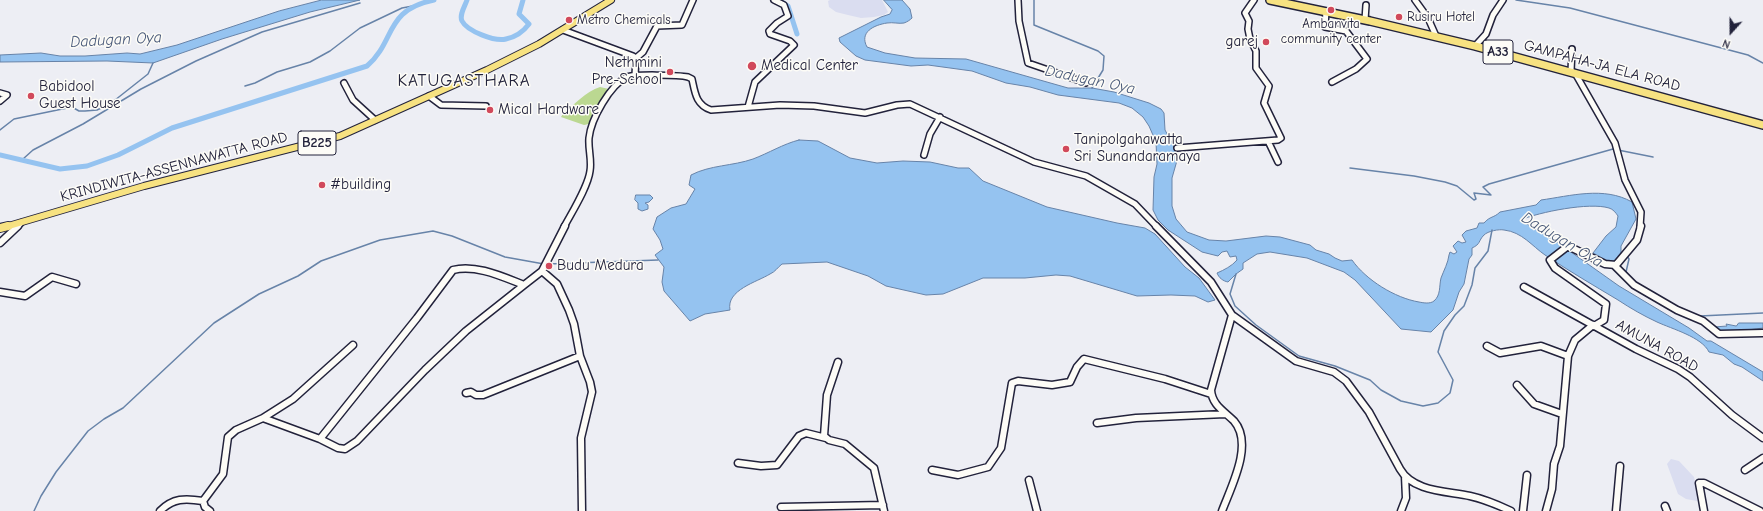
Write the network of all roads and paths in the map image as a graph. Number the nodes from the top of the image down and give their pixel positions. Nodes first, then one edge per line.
1 (611, 0) edge
2 (693, 0) edge
3 (774, 0) edge
4 (1018, 0) edge
5 (1254, 0) edge
6 (1270, 0) edge
7 (1415, 0) edge
8 (1503, 0) edge
9 (1366, 5) dead end
10 (1326, 11) junction
11 (1365, 20) junction
12 (563, 30) junction
13 (1436, 36) junction
14 (1474, 46) junction
15 (1572, 49) dead end
16 (636, 58) junction
17 (1573, 72) junction
18 (635, 75) junction
19 (1332, 82) dead end
20 (344, 83) dead end
21 (1086, 83) dead end
22 (0, 93) edge
23 (429, 96) junction
24 (0, 101) edge
25 (486, 106) dead end
26 (748, 107) junction
27 (940, 117) junction
28 (375, 120) junction
29 (1763, 124) edge
30 (1268, 141) junction
31 (1178, 148) dead end
32 (924, 155) dead end
33 (1278, 162) dead end
34 (21, 222) junction
35 (0, 228) edge
36 (0, 243) edge
37 (1615, 266) junction
38 (542, 271) junction
39 (76, 284) dead end
40 (524, 285) junction
41 (1524, 287) dead end
42 (0, 292) edge
43 (1232, 315) junction
44 (1593, 326) junction
45 (1763, 333) edge
46 (353, 345) dead end
47 (1487, 346) dead end
48 (580, 356) junction
49 (1568, 356) junction
50 (838, 362) dead end
51 (1518, 385) dead end
52 (466, 393) dead end
53 (1210, 394) junction
54 (1225, 414) junction
55 (1562, 414) junction
56 (262, 418) junction
57 (1098, 423) dead end
58 (826, 438) junction
59 (1763, 438) edge
60 (320, 439) junction
61 (1763, 458) edge
62 (738, 463) dead end
63 (1620, 466) dead end
64 (932, 470) dead end
65 (1745, 470) dead end
66 (1526, 475) dead end
67 (1405, 476) junction
68 (1029, 480) dead end
69 (203, 501) junction
70 (781, 507) dead end
71 (884, 508) edge
72 (160, 511) edge
73 (210, 511) edge
74 (582, 511) edge
75 (1037, 511) edge
76 (1222, 511) edge
77 (1401, 511) edge
78 (1511, 511) edge
79 (1523, 511) edge
80 (1546, 511) edge
81 (1616, 511) edge
82 (1704, 511) edge
83 (1760, 511) edge

1 - 12 main road, KRINDIWITA-ASSENNAWATTA ROAD / B225
2 - 16 street
3 - 26 street
4 - 21 street
5 - 30 street
6 - 10 highway, GAMPAHA-JA ELA ROAD / A33
7 - 13 street
8 - 14 street
9 - 11 street
10 - 11 highway, GAMPAHA-JA ELA ROAD / A33
10 - 19 street
11 - 13 highway, GAMPAHA-JA ELA ROAD / A33
12 - 16 street
12 - 23 main road, KRINDIWITA-ASSENNAWATTA ROAD / B225
13 - 14 highway, GAMPAHA-JA ELA ROAD / A33
14 - 17 highway, GAMPAHA-JA ELA ROAD / A33
15 - 17 street
16 - 18 street
17 - 29 highway, GAMPAHA-JA ELA ROAD / A33
17 - 37 street
18 - 26 street
18 - 38 street
20 - 28 street
22 - 24 street
23 - 25 street
23 - 28 main road, KRINDIWITA-ASSENNAWATTA ROAD / B225
26 - 27 street
27 - 32 street
27 - 43 street
28 - 34 main road, KRINDIWITA-ASSENNAWATTA ROAD / B225
30 - 31 street
30 - 33 street
34 - 35 main road, KRINDIWITA-ASSENNAWATTA ROAD / B225
34 - 36 street
37 - 44 street
37 - 45 street
38 - 40 street
38 - 48 street
39 - 42 street
40 - 60 street
40 - 60 street
41 - 44 street, AMUNA ROAD
43 - 53 street
43 - 67 street
44 - 49 street
44 - 59 street, AMUNA ROAD
46 - 56 street
47 - 49 street
48 - 52 street
48 - 74 street
49 - 55 street
50 - 58 street
51 - 55 street
53 - 54 street
53 - 64 street
54 - 57 street
54 - 76 street
55 - 80 street
56 - 60 street
56 - 69 street
58 - 62 street
58 - 71 street
61 - 65 street
63 - 81 street
66 - 79 street
67 - 77 street
67 - 78 street
68 - 75 street
69 - 72 street
69 - 73 street
70 - 71 street
82 - 83 street

